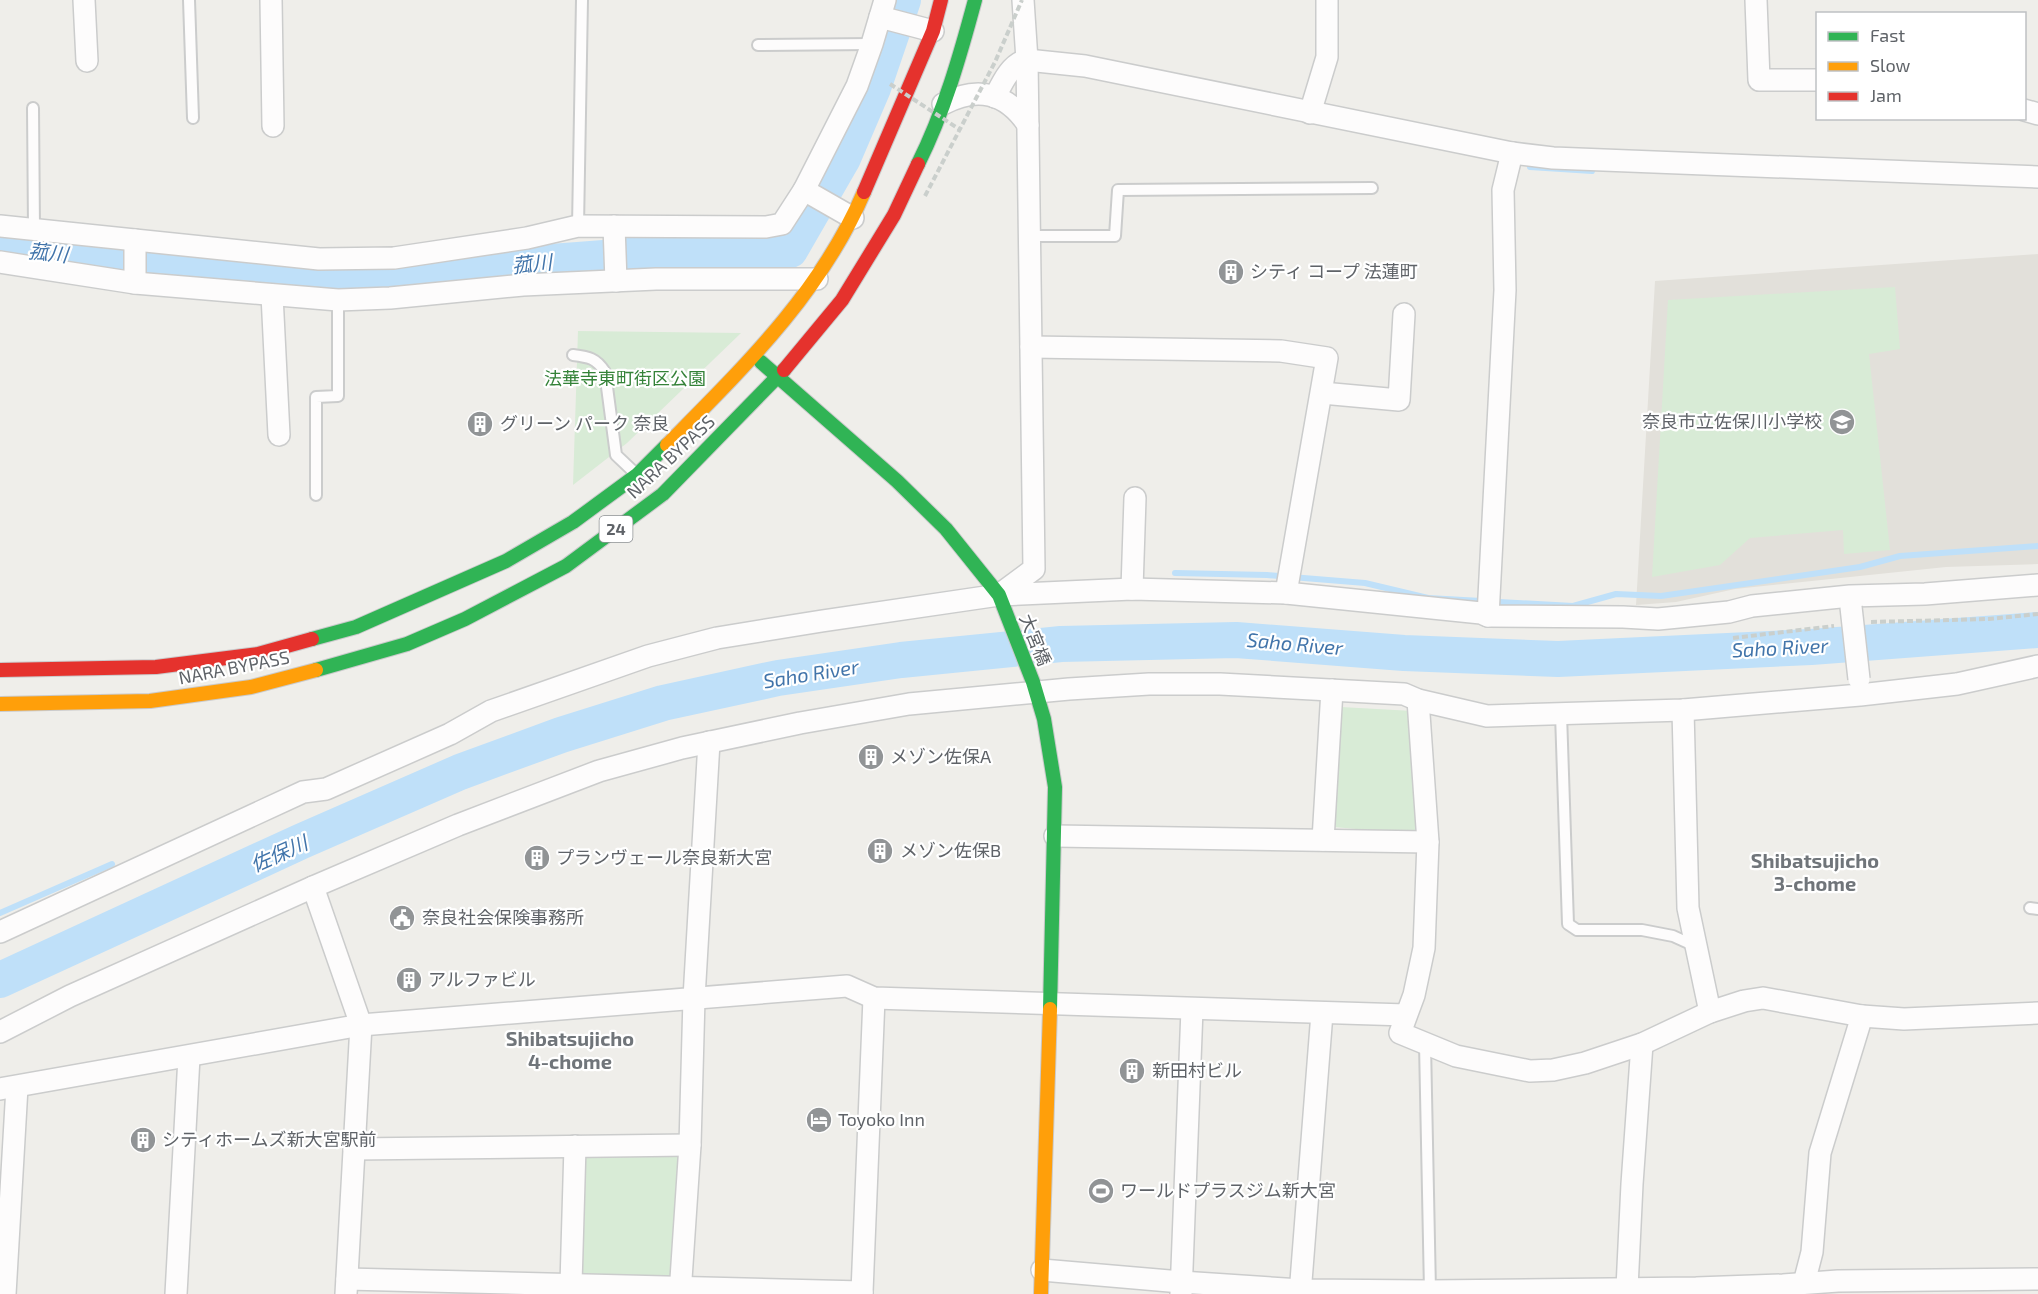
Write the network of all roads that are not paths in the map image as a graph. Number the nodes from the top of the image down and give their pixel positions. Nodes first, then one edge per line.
1 (84, 0) edge
2 (189, 0) edge
3 (272, 0) edge
4 (582, 0) edge
5 (941, 0) edge
6 (975, 0) edge
7 (1023, 0) edge
8 (1327, 0) edge
9 (1756, 0) edge
10 (890, 15) edge
11 (933, 31) junction
12 (872, 44) junction
13 (758, 45) dead end
14 (1027, 60) junction
15 (87, 61) dead end
16 (1816, 80) edge
17 (995, 97) junction
18 (943, 104) junction
19 (33, 108) dead end
20 (1310, 113) junction
21 (193, 118) dead end
22 (1028, 125) junction
23 (273, 126) dead end
24 (1512, 153) junction
25 (2038, 177) edge
26 (1372, 188) dead end
27 (808, 192) junction
28 (854, 218) junction
29 (0, 226) edge
30 (578, 226) junction
31 (614, 227) junction
32 (34, 229) junction
33 (1030, 236) junction
34 (135, 240) junction
35 (0, 262) edge
36 (817, 279) junction
37 (616, 280) junction
38 (135, 283) junction
39 (272, 295) junction
40 (338, 300) junction
41 (1404, 314) dead end
42 (1031, 346) junction
43 (573, 355) dead end
44 (755, 356) junction
45 (778, 377) junction
46 (1322, 393) junction
47 (279, 435) dead end
48 (637, 475) junction
49 (316, 495) dead end
50 (1135, 498) dead end
51 (2038, 585) edge
52 (1132, 589) junction
53 (1286, 593) junction
54 (1002, 603) junction
55 (1854, 609) junction
56 (1488, 616) junction
57 (2038, 666) edge
58 (0, 670) edge
59 (1035, 687) junction
60 (1859, 687) junction
61 (1332, 690) junction
62 (1418, 700) junction
63 (0, 704) edge
64 (1683, 710) junction
65 (1561, 714) junction
66 (709, 742) junction
67 (1055, 836) junction
68 (1323, 840) junction
69 (1428, 842) junction
70 (313, 887) junction
71 (0, 932) edge
72 (1695, 946) junction
73 (694, 998) junction
74 (874, 998) junction
75 (1050, 1004) junction
76 (1192, 1010) junction
77 (1710, 1012) junction
78 (1322, 1013) junction
79 (2038, 1013) edge
80 (1406, 1015) junction
81 (1862, 1016) junction
82 (361, 1025) junction
83 (0, 1032) edge
84 (1425, 1044) junction
85 (1642, 1044) junction
86 (189, 1057) junction
87 (8, 1088) edge
88 (690, 1145) junction
89 (575, 1146) junction
90 (354, 1149) junction
91 (1042, 1270) junction
92 (2038, 1279) edge
93 (1804, 1283) junction
94 (571, 1284) junction
95 (346, 1286) edge
96 (1181, 1288) edge
97 (1627, 1288) junction
98 (680, 1291) edge
99 (1430, 1291) junction
100 (1696, 1291) edge
101 (1300, 1292) edge
102 (1361, 1292) edge
103 (1513, 1292) edge
104 (862, 1293) edge
105 (5, 1294) edge
106 (176, 1294) edge
107 (1041, 1294) edge

1 - 15 street
2 - 21 lane
3 - 23 street
4 - 30 lane
5 - 11 main road, NARA BYPASS / 24
6 - 18 main road, NARA BYPASS / 24
7 - 14 street
8 - 20 street
9 - 16 street
10 - 11 street
10 - 12 street
11 - 28 main road, NARA BYPASS / 24
12 - 13 lane
12 - 27 street
14 - 17 street
14 - 20 street
14 - 22 street
17 - 18 street
17 - 22 street
18 - 45 main road, NARA BYPASS / 24
19 - 32 lane
20 - 24 street
22 - 33 street
24 - 25 street
24 - 56 street
26 - 33 lane
27 - 28 street
27 - 31 street
28 - 36 main road, NARA BYPASS / 24
29 - 32 street
30 - 31 street
30 - 34 street
31 - 37 street
32 - 34 street
33 - 42 street
34 - 38 street
35 - 38 street
36 - 37 street
36 - 44 main road, NARA BYPASS / 24
37 - 40 street
38 - 39 street
39 - 40 street
39 - 47 street
40 - 49 lane
41 - 46 street
42 - 46 street
42 - 54 street
43 - 48 lane
44 - 45 main road, 大宮橋
44 - 48 main road, NARA BYPASS / 24
45 - 54 main road, 大宮橋
45 - 63 main road, NARA BYPASS / 24
46 - 53 street
48 - 58 main road, NARA BYPASS / 24
50 - 52 street
51 - 55 street
52 - 53 street
52 - 54 street
53 - 56 street
54 - 59 main road, 大宮橋
54 - 71 street
55 - 56 street
55 - 60 street, bridge
57 - 60 street
59 - 61 street
59 - 66 street
59 - 67 main road, 大宮橋
60 - 64 street
61 - 62 street
61 - 68 street
62 - 65 street
62 - 69 street
64 - 65 street
64 - 72 street
65 - 72 lane
66 - 70 street
66 - 73 street
67 - 68 street
67 - 75 main road, 大宮橋
68 - 69 street
69 - 80 street
70 - 82 street
70 - 83 street
72 - 77 street
73 - 74 street
73 - 82 street
73 - 88 street
74 - 75 street
74 - 104 street
75 - 76 street
75 - 91 main road, 大宮橋
76 - 78 street
76 - 96 street
77 - 81 street
77 - 85 street
78 - 80 street
78 - 101 street
79 - 81 street
80 - 84 street
81 - 93 street
82 - 86 street
82 - 90 street
84 - 85 street
84 - 99 lane
85 - 97 street
86 - 87 street
86 - 106 street
87 - 105 street
88 - 89 street
88 - 98 street
89 - 90 street
89 - 94 street
90 - 95 street
91 - 96 street
91 - 107 main road, 大宮橋
92 - 93 street
93 - 100 street
94 - 95 street
94 - 98 street
96 - 101 street
97 - 100 street
97 - 103 street
98 - 104 street
99 - 102 street
99 - 103 street
101 - 102 street

